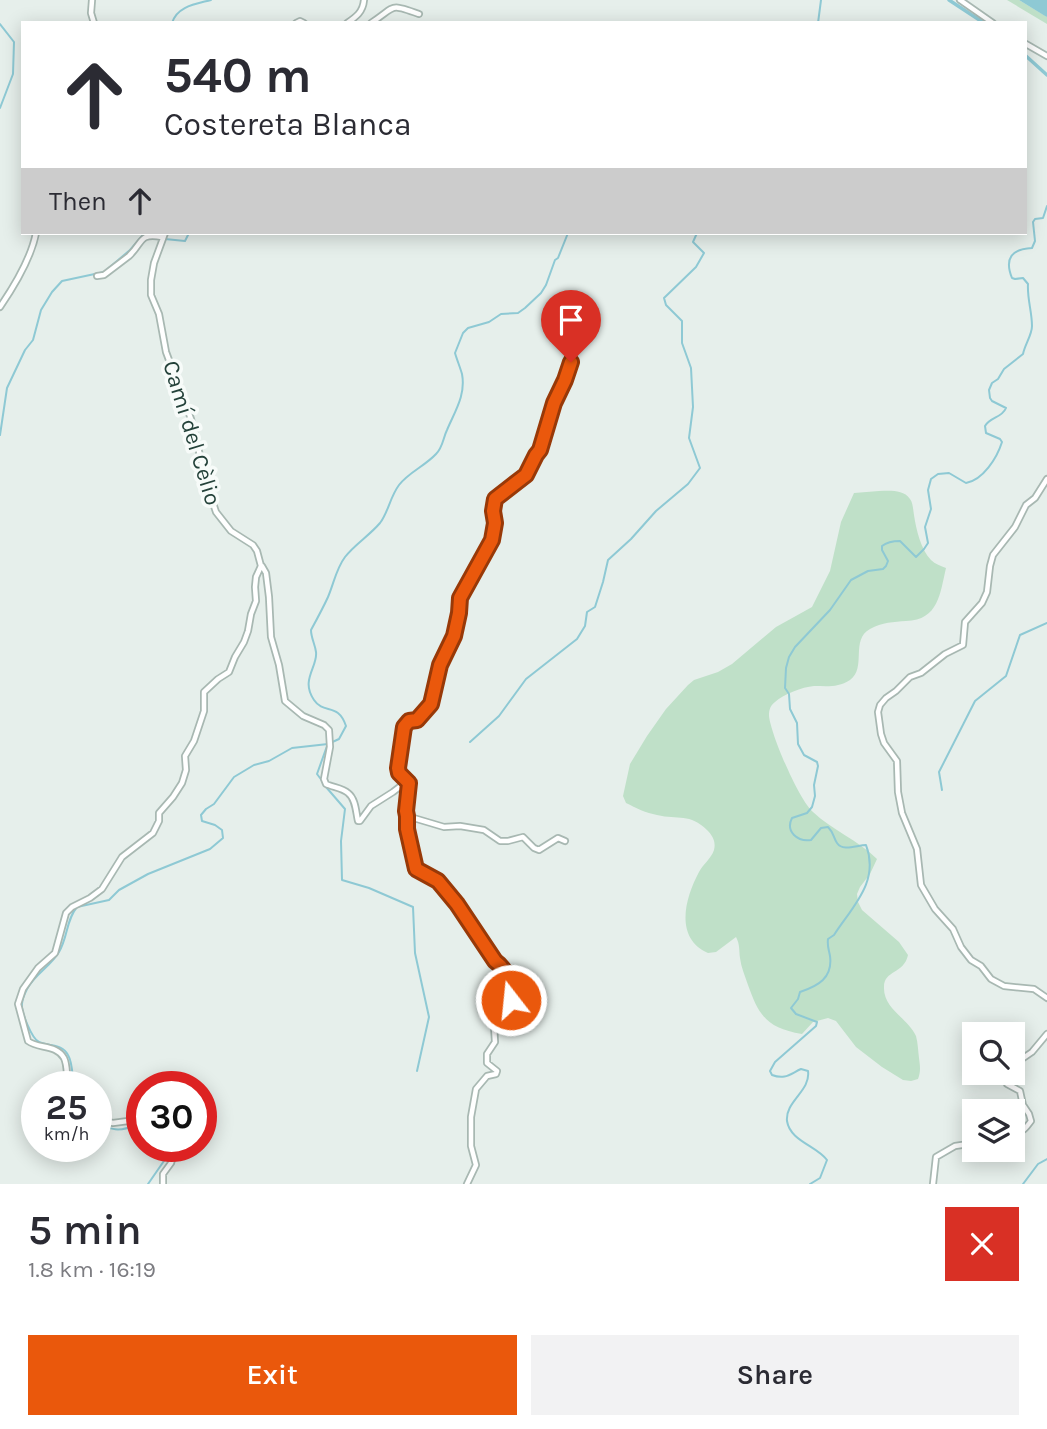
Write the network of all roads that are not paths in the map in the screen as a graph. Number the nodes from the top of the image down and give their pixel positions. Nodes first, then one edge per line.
1 (92, 0) edge
2 (364, 0) edge
3 (960, 0) edge
4 (419, 14) dead end
5 (93, 21) edge
6 (350, 21) edge
7 (374, 21) edge
8 (990, 21) edge
9 (1027, 45) edge
10 (1047, 56) edge
11 (36, 235) edge
12 (163, 235) edge
13 (97, 276) dead end
14 (0, 307) edge
15 (571, 362) dead end
16 (1047, 479) edge
17 (261, 566) junction
18 (406, 782) junction
19 (407, 816) junction
20 (565, 841) dead end
21 (1047, 999) edge
22 (1047, 1034) edge
23 (1025, 1057) edge
24 (67, 1071) edge
25 (1009, 1085) edge
26 (1022, 1099) edge
27 (1025, 1108) edge
28 (1025, 1129) edge
29 (962, 1145) edge
30 (171, 1162) edge
31 (163, 1184) edge
32 (467, 1184) edge
33 (933, 1184) edge

1 - 5 street
2 - 6 street
3 - 8 street
4 - 7 street
9 - 10 street
11 - 14 street
12 - 13 street
12 - 17 street, Camí del Cèlio
15 - 18 street
16 - 21 street
17 - 18 street, Camí del Cèlio
17 - 24 street
18 - 19 street
19 - 20 street
19 - 32 street
22 - 23 street
25 - 26 street
27 - 28 street
29 - 33 street
30 - 31 street

